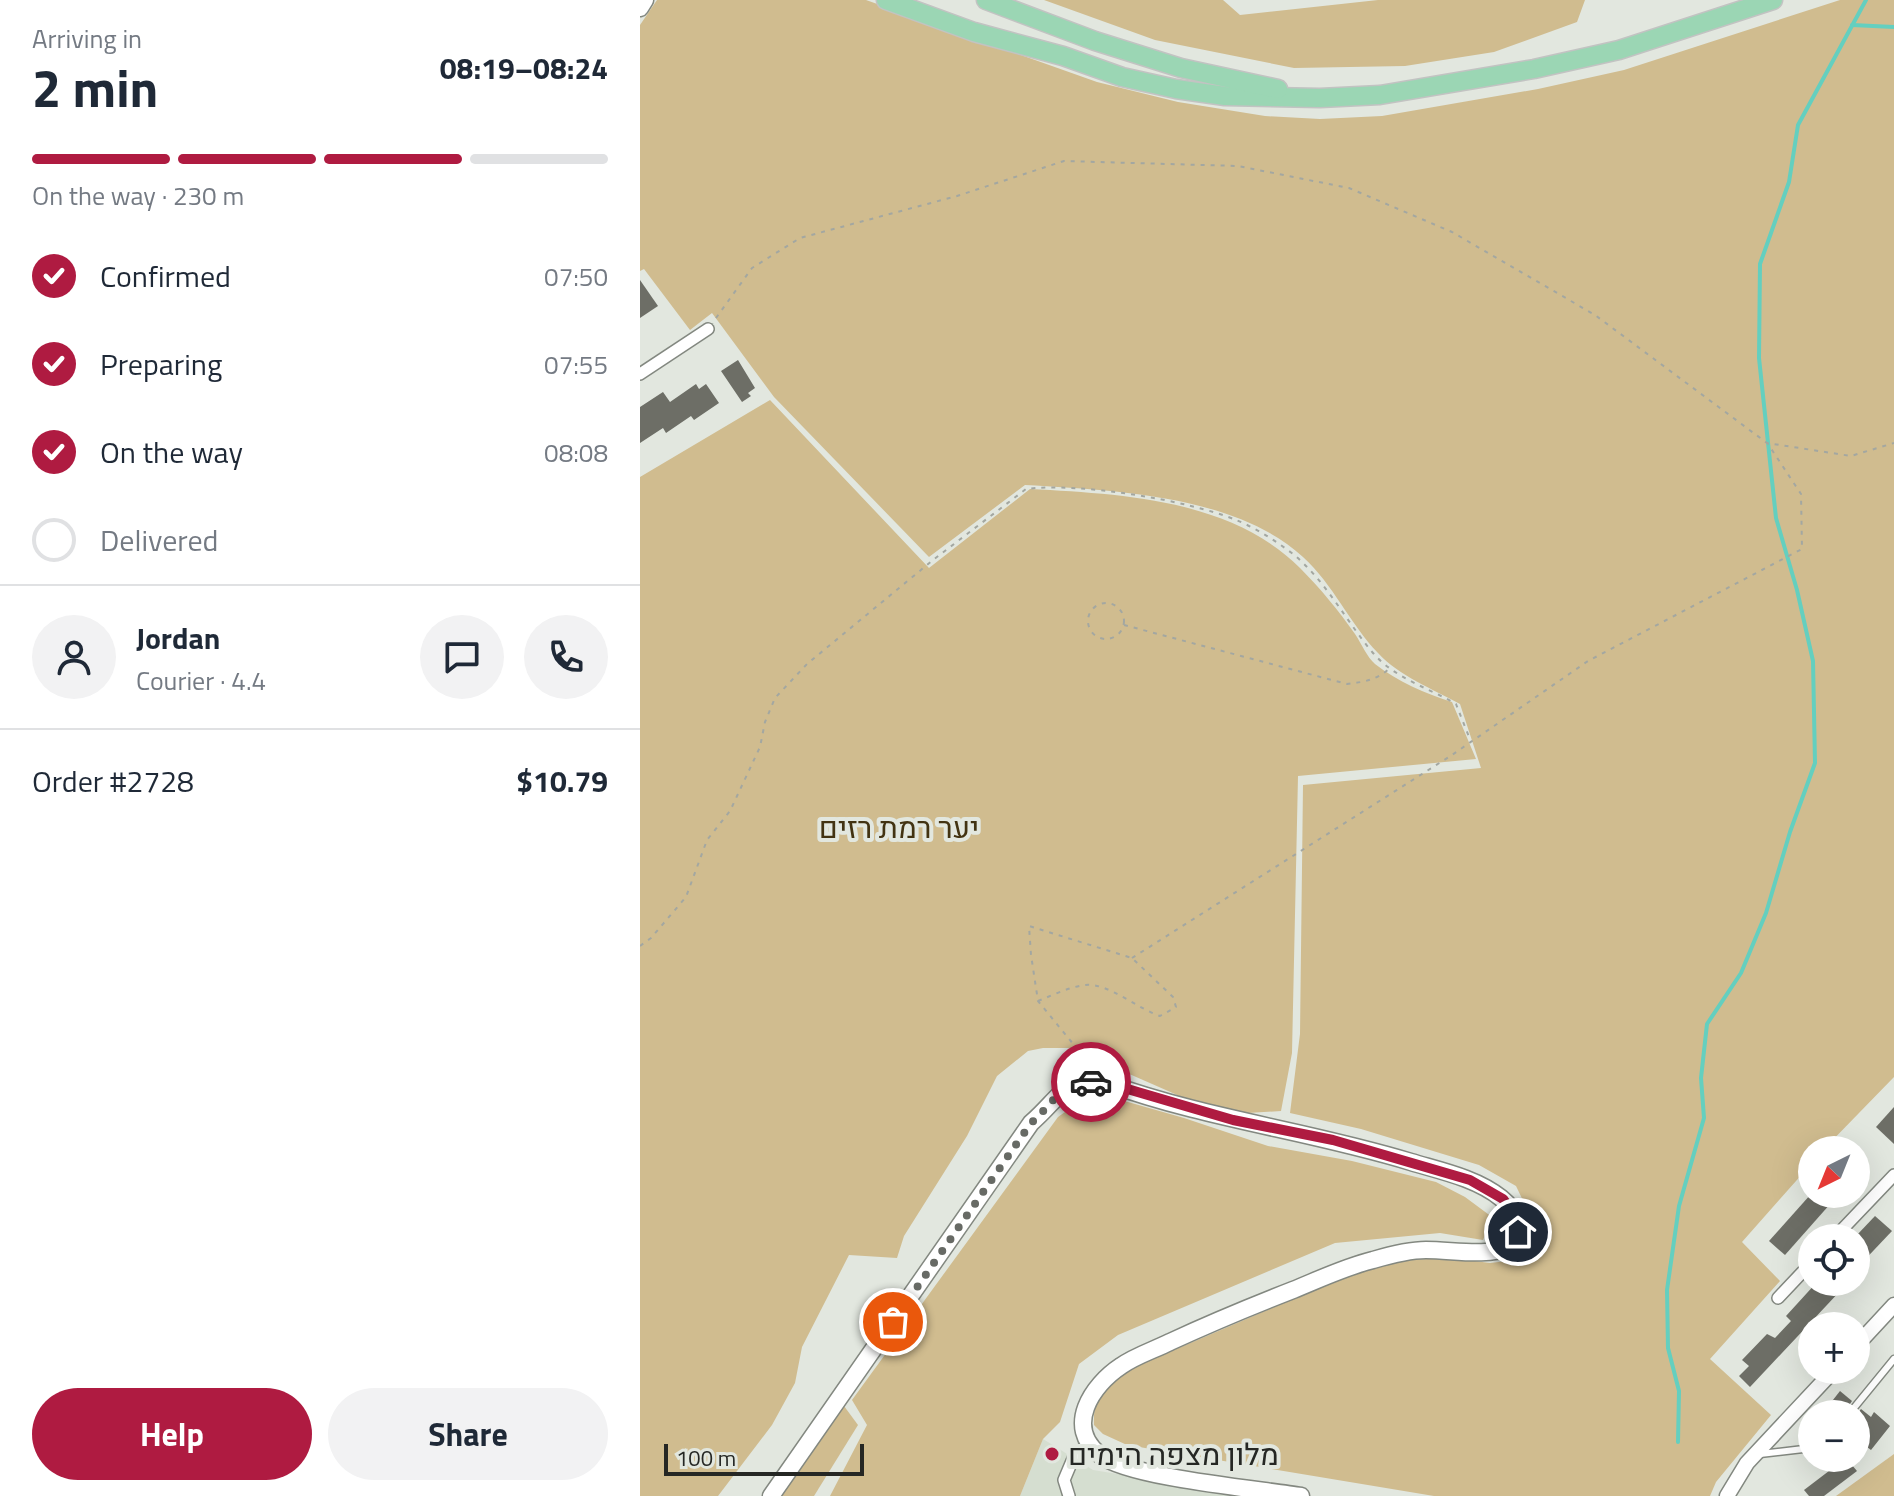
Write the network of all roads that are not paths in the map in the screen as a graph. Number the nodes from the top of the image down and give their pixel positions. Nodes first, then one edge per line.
1 (645, 0) edge
2 (886, 0) edge
3 (986, 0) edge
4 (1773, 0) edge
5 (640, 8) edge
6 (1320, 98) junction
7 (708, 329) road end
8 (640, 374) edge
9 (1894, 1175) edge
10 (1847, 1224) edge
11 (1798, 1277) edge
12 (1778, 1298) dead end
13 (1894, 1305) edge
14 (1870, 1331) edge
15 (1894, 1359) edge
16 (1821, 1384) edge
17 (1860, 1400) edge
18 (1090, 1444) junction
19 (1798, 1449) edge
20 (1755, 1454) junction
21 (771, 1496) edge
22 (1069, 1496) edge
23 (1301, 1496) edge
24 (1727, 1496) edge

1 - 5 main road
2 - 6 highway
3 - 6 highway
4 - 6 highway
7 - 8 street
9 - 10 street
11 - 12 street
13 - 14 street
15 - 17 lane
16 - 20 street
18 - 21 main road
18 - 22 street
18 - 23 main road
19 - 20 lane
20 - 24 street

